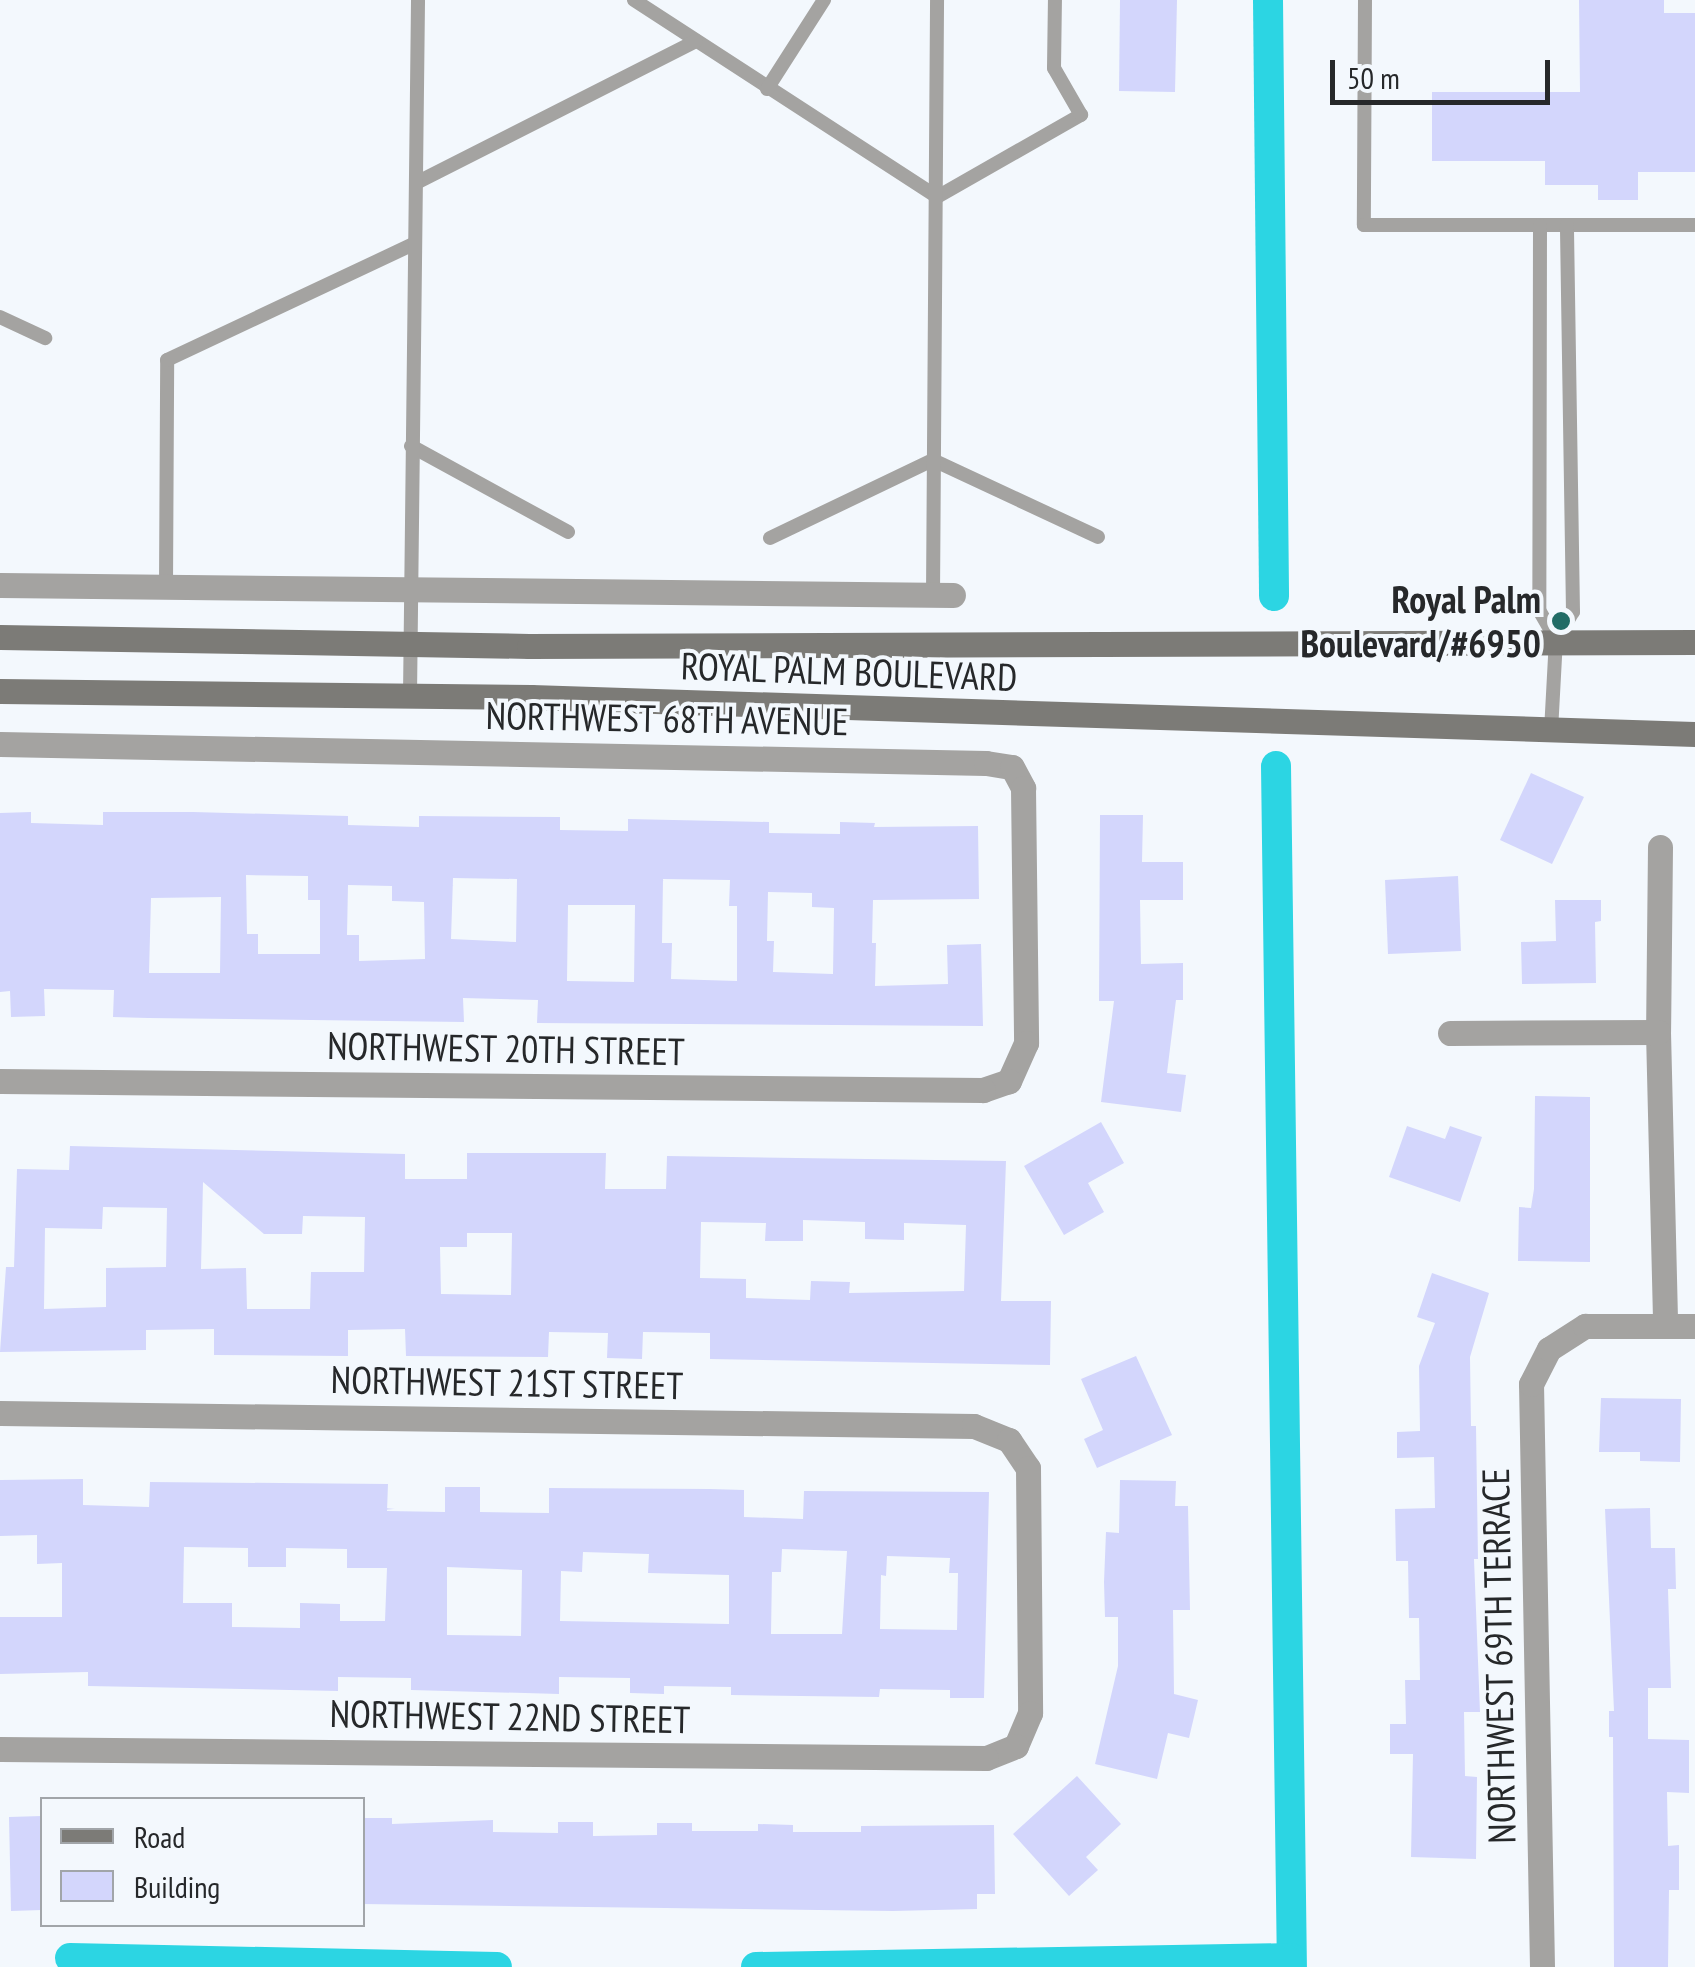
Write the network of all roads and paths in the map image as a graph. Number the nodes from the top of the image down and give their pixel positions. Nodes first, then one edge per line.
1 (634, 0) edge
2 (824, 0) edge
3 (938, 0) edge
4 (1054, 0) edge
5 (1365, 0) edge
6 (415, 2) edge
7 (696, 41) junction
8 (767, 90) junction
9 (416, 183) junction
10 (937, 197) junction
11 (1540, 226) junction
12 (1567, 226) junction
13 (1695, 226) edge
14 (414, 244) junction
15 (0, 317) edge
16 (45, 338) dead end
17 (411, 446) junction
18 (933, 460) junction
19 (568, 532) dead end
20 (1098, 537) dead end
21 (770, 538) dead end
22 (0, 585) edge
23 (166, 587) junction
24 (409, 589) junction
25 (943, 595) joint
26 (0, 637) edge
27 (1556, 640) junction
28 (1695, 642) edge
29 (410, 644) junction
30 (0, 691) edge
31 (410, 696) junction
32 (1551, 732) junction
33 (1695, 734) edge
34 (0, 744) edge
35 (1660, 846) dead end
36 (1658, 1032) junction
37 (1450, 1033) dead end
38 (0, 1081) edge
39 (1010, 1081) joint
40 (1664, 1326) junction
41 (1695, 1326) edge
42 (0, 1413) edge
43 (1016, 1746) joint
44 (0, 1749) edge
45 (1542, 1967) edge

1 - 7 lane
2 - 8 lane
3 - 10 lane
4 - 10 lane
5 - 11 lane
6 - 9 lane
7 - 8 lane
7 - 9 lane
8 - 10 lane
9 - 14 lane
10 - 18 lane
11 - 12 lane
11 - 27 lane
12 - 13 lane
12 - 27 lane
14 - 17 lane
14 - 23 lane
15 - 16 lane
17 - 19 lane
17 - 24 lane
18 - 20 lane
18 - 21 lane
18 - 25 lane
22 - 23 street
23 - 24 street
24 - 25 street
24 - 29 lane
26 - 29 main road, ROYAL PALM BOULEVARD
27 - 28 main road, ROYAL PALM BOULEVARD
27 - 29 main road, ROYAL PALM BOULEVARD
27 - 32 lane
29 - 31 lane
30 - 31 main road, ROYAL PALM BOULEVARD
31 - 32 main road, ROYAL PALM BOULEVARD
32 - 33 main road, ROYAL PALM BOULEVARD
34 - 39 street, NORTHWEST 68TH AVENUE
35 - 36 street
36 - 37 street
36 - 40 street
38 - 39 street, NORTHWEST 20TH STREET
40 - 41 street
40 - 45 street, NORTHWEST 69TH TERRACE
42 - 43 street, NORTHWEST 21ST STREET
43 - 44 street, NORTHWEST 22ND STREET

